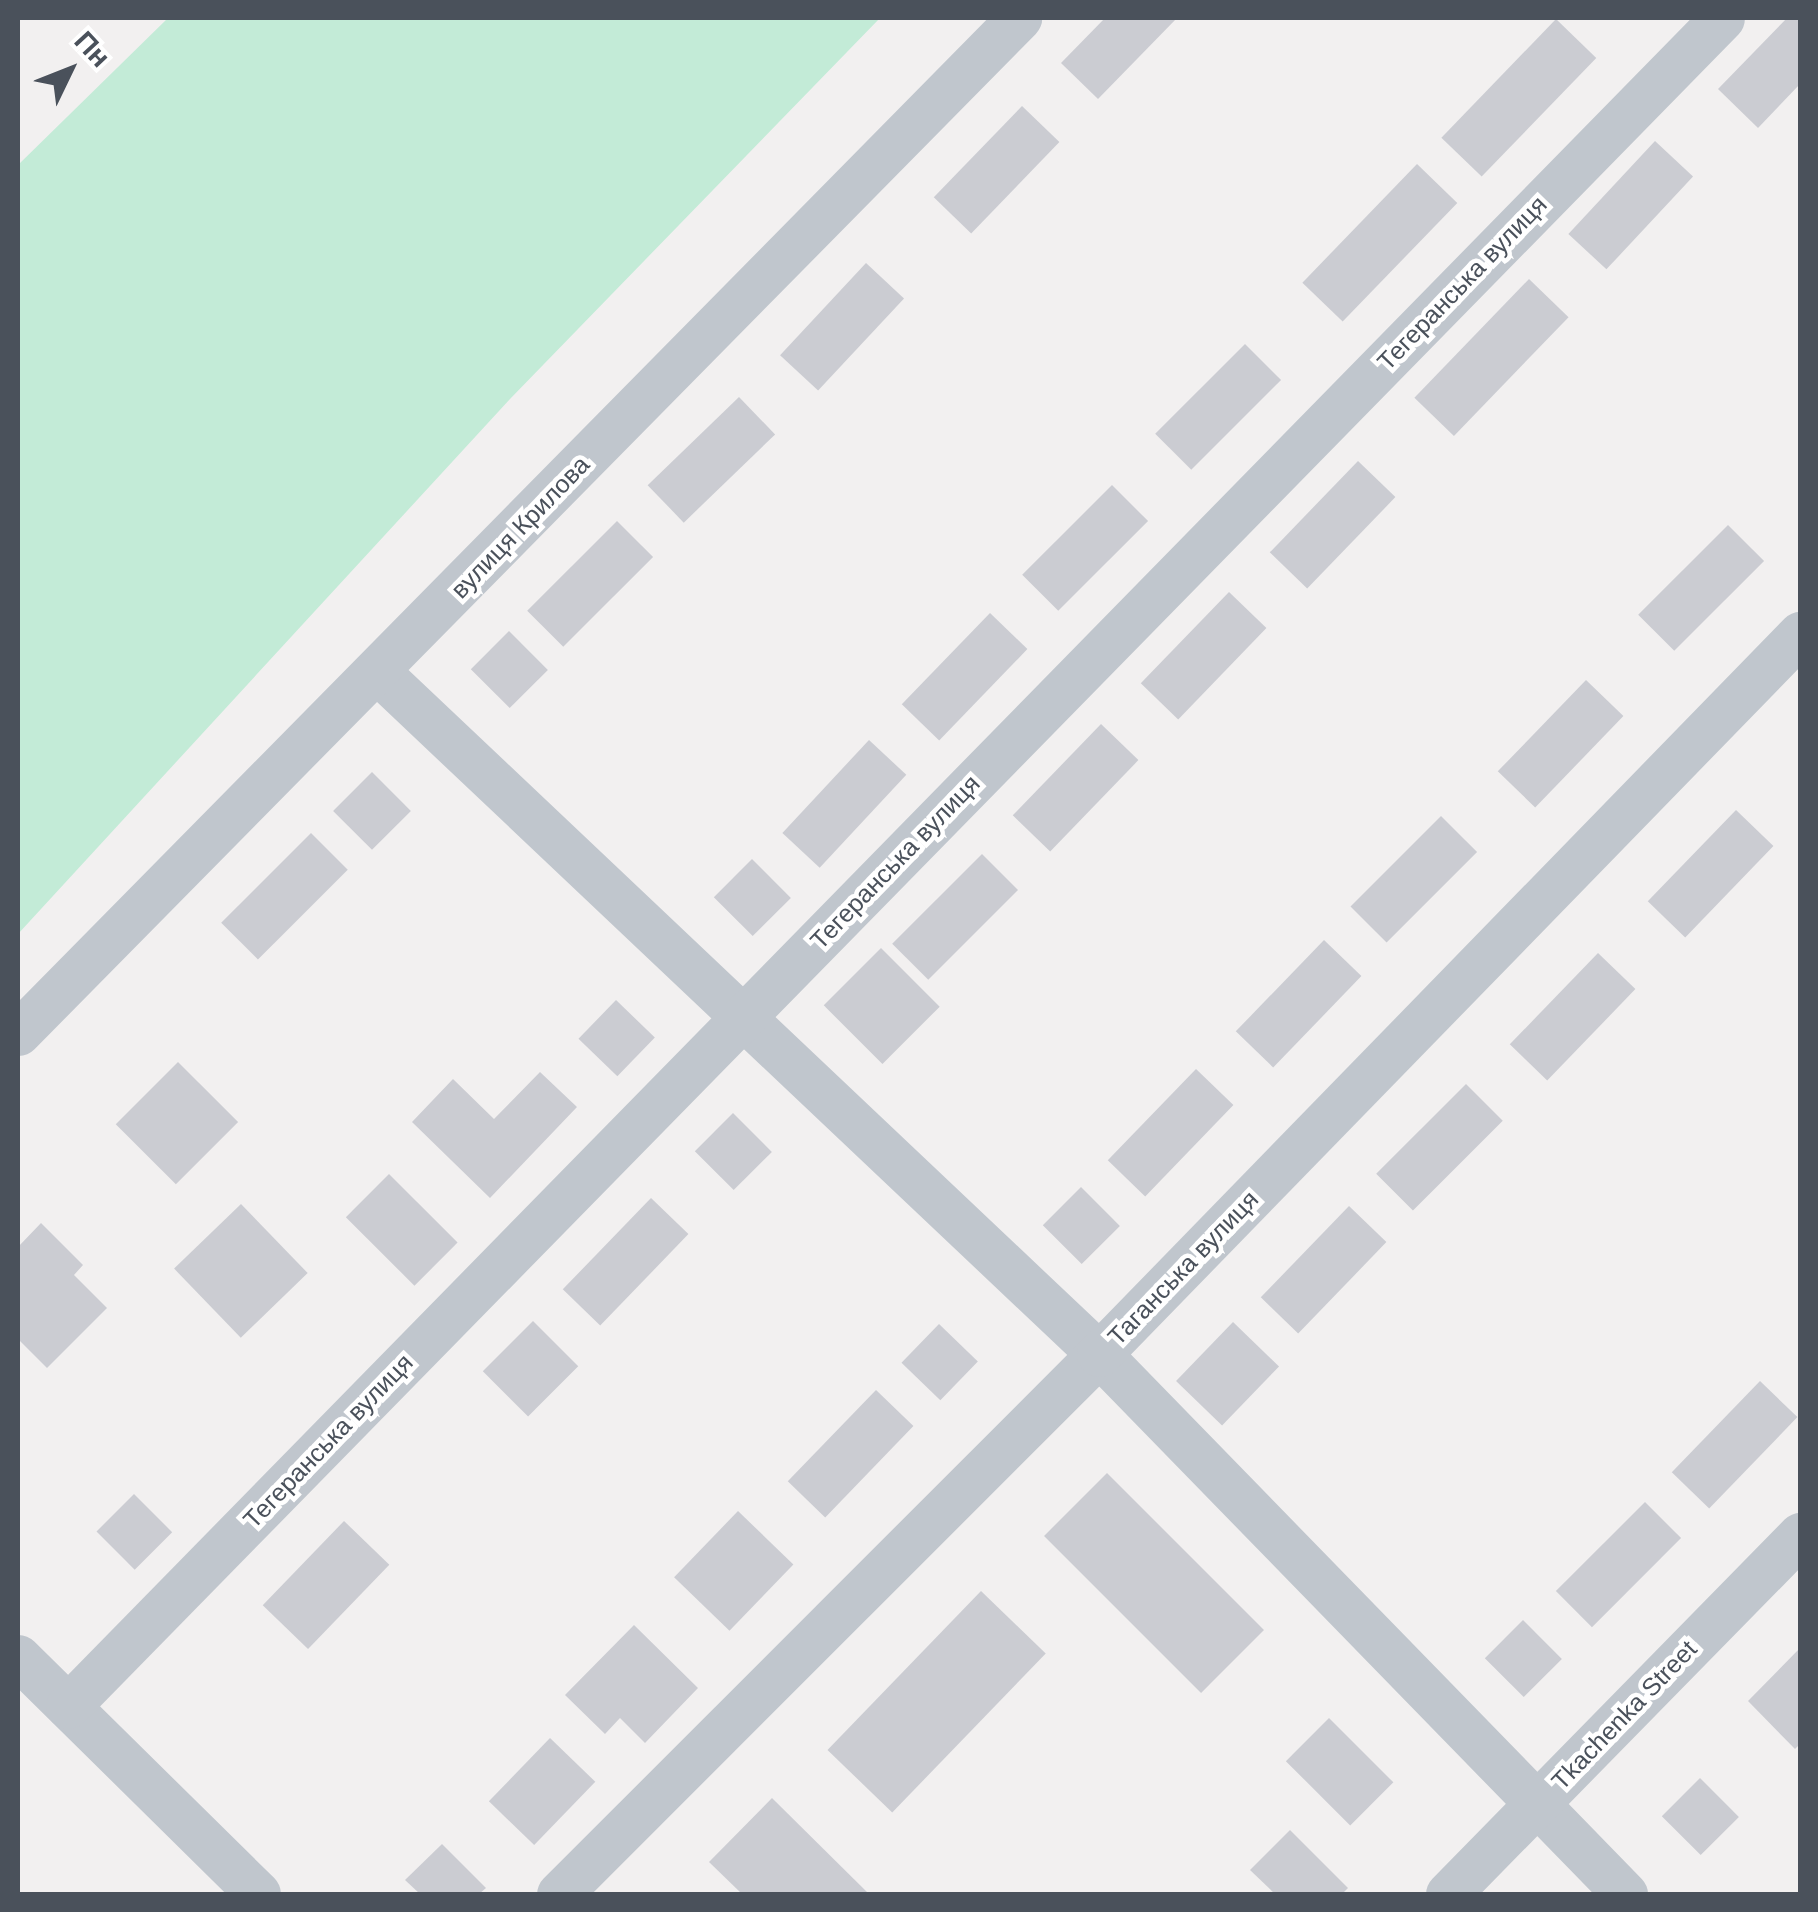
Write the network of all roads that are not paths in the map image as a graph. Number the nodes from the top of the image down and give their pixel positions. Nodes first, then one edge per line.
1 (1019, 18) edge
2 (1722, 18) edge
3 (1800, 634) edge
4 (378, 672) junction
5 (743, 1018) junction
6 (18, 1033) edge
7 (1099, 1354) junction
8 (1800, 1535) edge
9 (18, 1656) edge
10 (68, 1706) junction
11 (1535, 1806) junction
12 (258, 1894) edge
13 (559, 1894) edge
14 (1448, 1894) edge
15 (1625, 1894) edge

1 - 4 street, вулиця Крилова
2 - 5 street, Тегеранська вулиця
3 - 7 street, Таганська вулиця
4 - 5 street
4 - 6 street, вулиця Крилова
5 - 7 street
5 - 10 street, Тегеранська вулиця
7 - 11 street
7 - 13 street, Таганська вулиця
8 - 11 street, Tkachenka Street
9 - 10 street
10 - 12 street
11 - 14 street, Tkachenka Street
11 - 15 street

